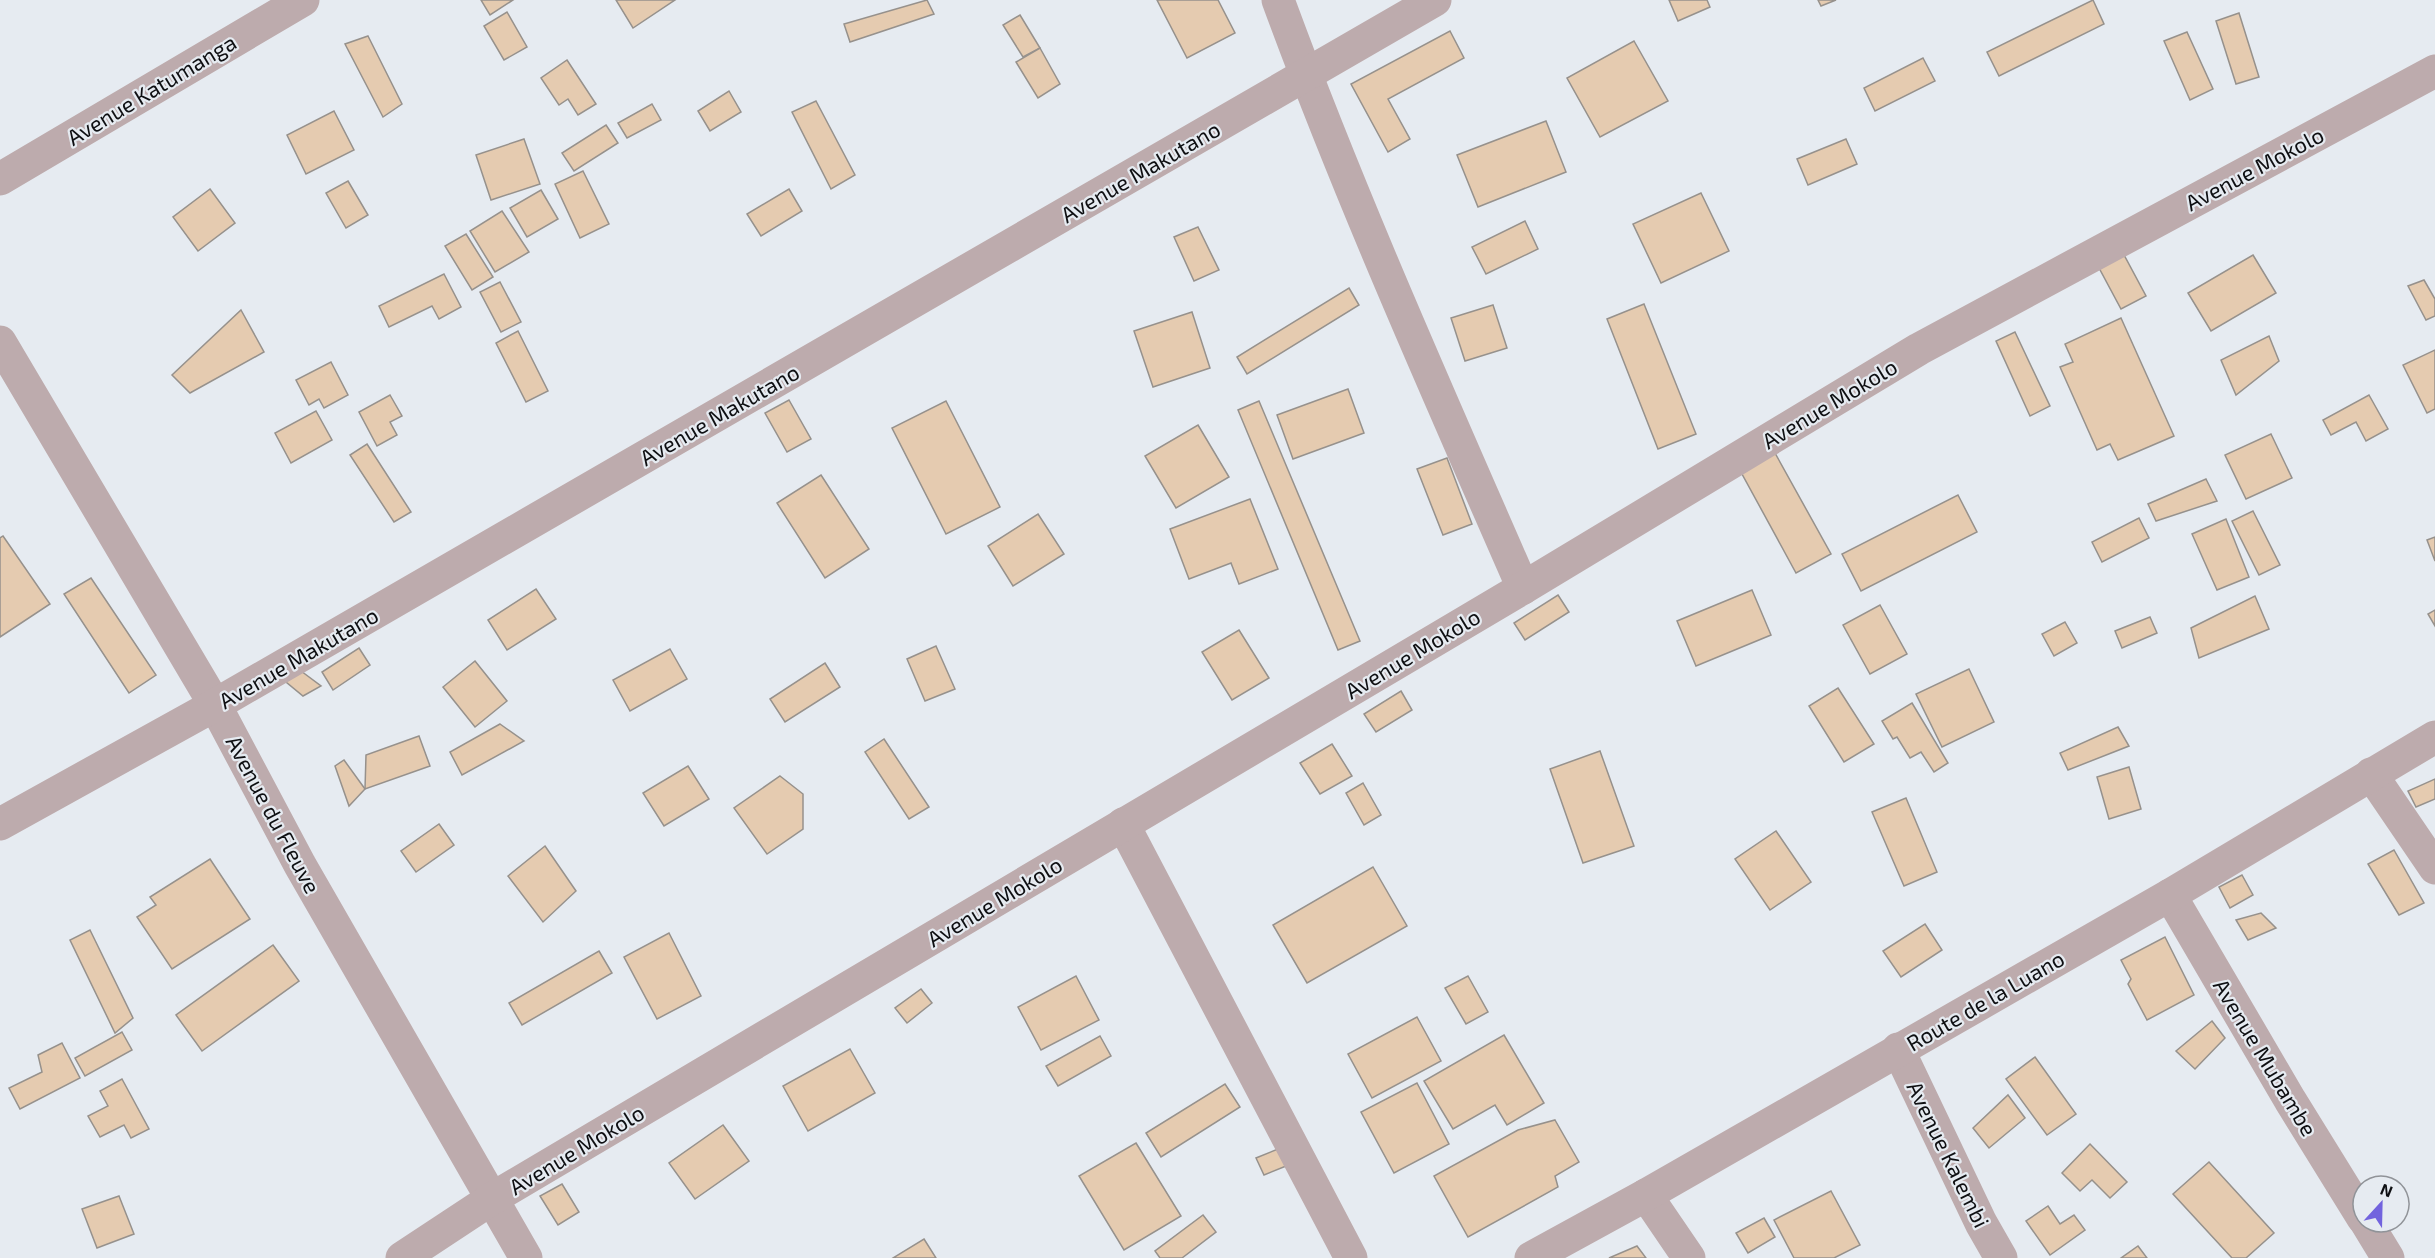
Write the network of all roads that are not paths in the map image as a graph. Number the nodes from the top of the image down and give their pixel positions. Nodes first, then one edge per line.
1 (303, 0) edge
2 (1278, 0) edge
3 (1435, 0) edge
4 (2435, 71) edge
5 (1306, 76) junction
6 (0, 179) edge
7 (0, 342) edge
8 (1523, 588) junction
9 (215, 705) junction
10 (2435, 737) edge
11 (2372, 774) junction
12 (0, 824) edge
13 (1123, 824) junction
14 (2435, 868) edge
15 (2170, 895) junction
16 (1898, 1049) junction
17 (1646, 1195) junction
18 (493, 1198) junction
19 (2351, 1199) edge
20 (2373, 1234) edge
21 (402, 1258) edge
22 (526, 1258) edge
23 (1352, 1258) edge
24 (1531, 1258) edge
25 (1689, 1258) edge
26 (2001, 1258) edge
27 (2388, 1258) edge

1 - 6 street, Avenue Katumanga
2 - 5 street
3 - 5 street, Avenue Makutano
4 - 8 street, Avenue Mokolo
5 - 8 street
5 - 9 street, Avenue Makutano
7 - 9 street, Avenue du Fleuve
8 - 13 street, Avenue Mokolo
9 - 12 street, Avenue Makutano
9 - 18 street, Avenue du Fleuve
10 - 11 street, Route de la Luano
11 - 14 street
11 - 15 street, Route de la Luano
13 - 18 street, Avenue Mokolo
13 - 23 street
15 - 16 street, Route de la Luano
15 - 19 street, Avenue Mubambe
16 - 17 street, Route de la Luano
16 - 26 street, Avenue Kalembi
17 - 24 street, Route de la Luano
17 - 25 street
18 - 21 street, Avenue Mokolo
18 - 22 street, Avenue du Fleuve
20 - 27 street

